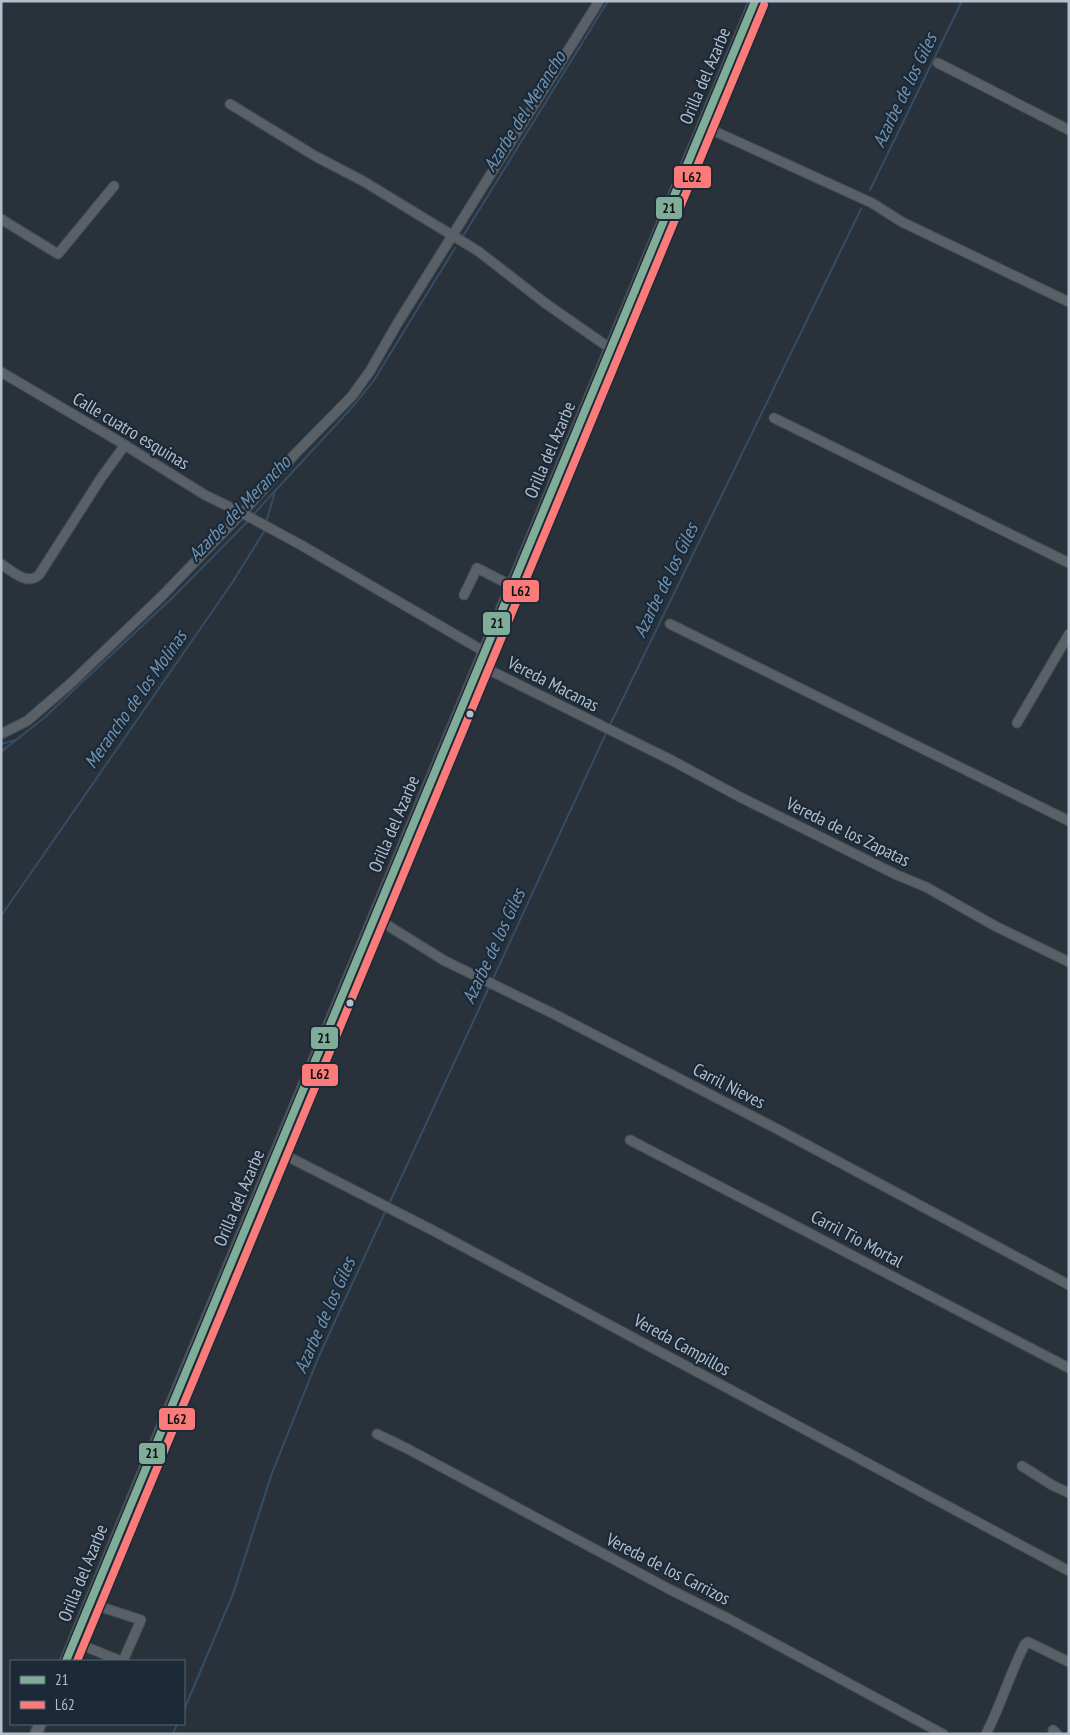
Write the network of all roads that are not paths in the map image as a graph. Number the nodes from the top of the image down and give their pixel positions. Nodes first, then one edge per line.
1 (598, 1) edge
2 (756, 1) edge
3 (938, 62) dead end
4 (230, 104) dead end
5 (704, 126) junction
6 (1069, 130) edge
7 (114, 186) dead end
8 (1, 219) edge
9 (453, 236) junction
10 (1069, 302) edge
11 (611, 349) junction
12 (1, 372) edge
13 (774, 418) dead end
14 (125, 445) junction
15 (247, 515) junction
16 (1069, 563) edge
17 (1, 564) edge
18 (512, 586) junction
19 (464, 595) dead end
20 (670, 624) dead end
21 (1069, 634) edge
22 (485, 652) junction
23 (479, 665) junction
24 (1017, 723) dead end
25 (612, 731) joint
26 (1, 734) edge
27 (1069, 821) edge
28 (374, 917) junction
29 (1069, 962) edge
30 (630, 1140) dead end
31 (277, 1151) junction
32 (1069, 1285) edge
33 (1069, 1368) edge
34 (377, 1434) dead end
35 (1022, 1466) dead end
36 (1069, 1493) edge
37 (1069, 1571) edge
38 (89, 1603) junction
39 (74, 1642) junction
40 (66, 1660) edge
41 (119, 1660) edge
42 (122, 1660) edge
43 (1069, 1662) edge
44 (943, 1734) edge
45 (986, 1734) edge

1 - 9 street
2 - 5 street, Orilla del Azarbe
3 - 6 street
4 - 9 street
5 - 10 street
5 - 11 street, Orilla del Azarbe
7 - 8 street
9 - 11 street
9 - 15 street
11 - 18 street, Orilla del Azarbe
12 - 14 street, Calle cuatro esquinas
13 - 16 street
14 - 15 street, Calle cuatro esquinas
14 - 17 street
15 - 22 street, Calle cuatro esquinas
15 - 26 street
18 - 19 street
18 - 22 street, Orilla del Azarbe
20 - 27 street
21 - 24 street
22 - 23 street, Orilla del Azarbe
23 - 25 street, Vereda Macanas
23 - 28 street, Orilla del Azarbe
25 - 29 street, Vereda de los Zapatas
28 - 31 street, Orilla del Azarbe
28 - 32 street, Carril Nieves
30 - 33 street, Carril Tio Mortal
31 - 37 street, Vereda Campillos
31 - 38 street, Orilla del Azarbe
34 - 44 street, Vereda de los Carrizos
35 - 36 street
38 - 39 street, Orilla del Azarbe
38 - 42 street
39 - 40 street, Orilla del Azarbe
39 - 41 street
43 - 45 street

